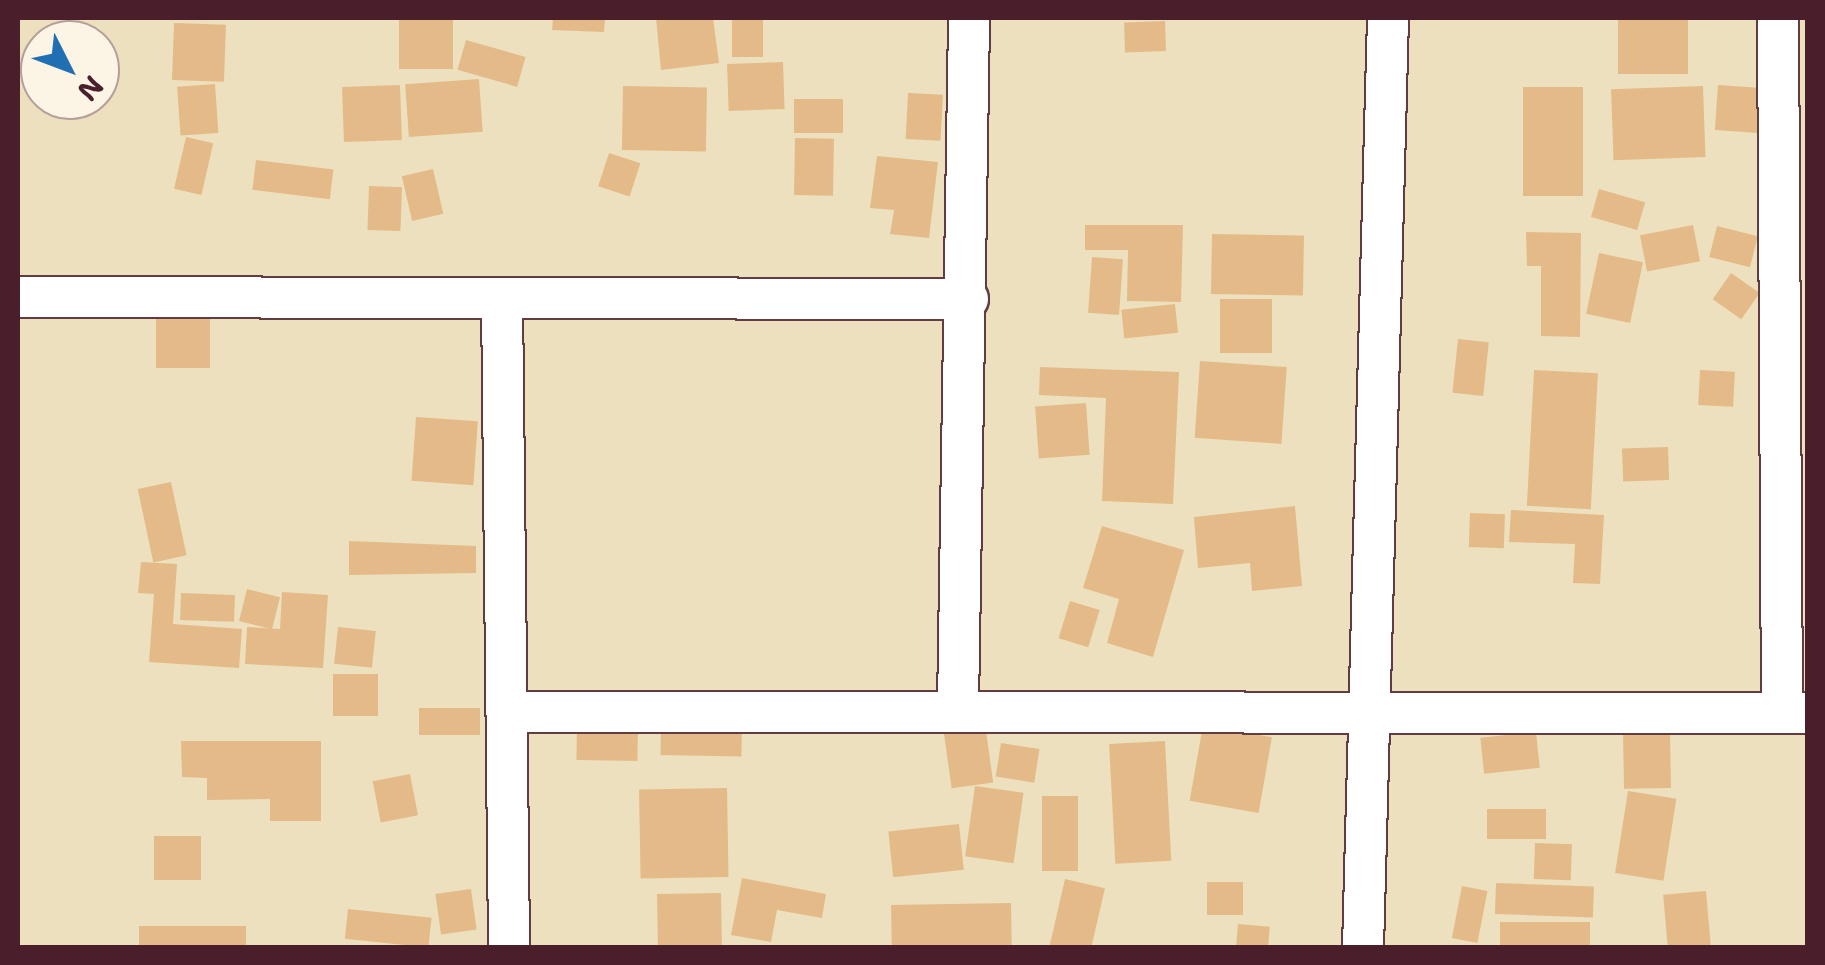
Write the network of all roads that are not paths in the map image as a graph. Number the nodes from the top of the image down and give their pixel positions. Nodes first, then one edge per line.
1 (970, 18) edge
2 (1388, 18) edge
3 (1778, 18) edge
4 (18, 298) edge
5 (502, 298) junction
6 (968, 299) junction
7 (1794, 330) edge
8 (958, 706) junction
9 (508, 712) junction
10 (1369, 712) junction
11 (1794, 713) edge
12 (509, 948) edge
13 (1363, 948) edge

1 - 6 street
2 - 10 street
3 - 7 street
4 - 5 street
5 - 6 street
5 - 9 street
6 - 8 street
7 - 11 street
8 - 9 street
8 - 10 street
9 - 12 street
10 - 11 street
10 - 13 street

